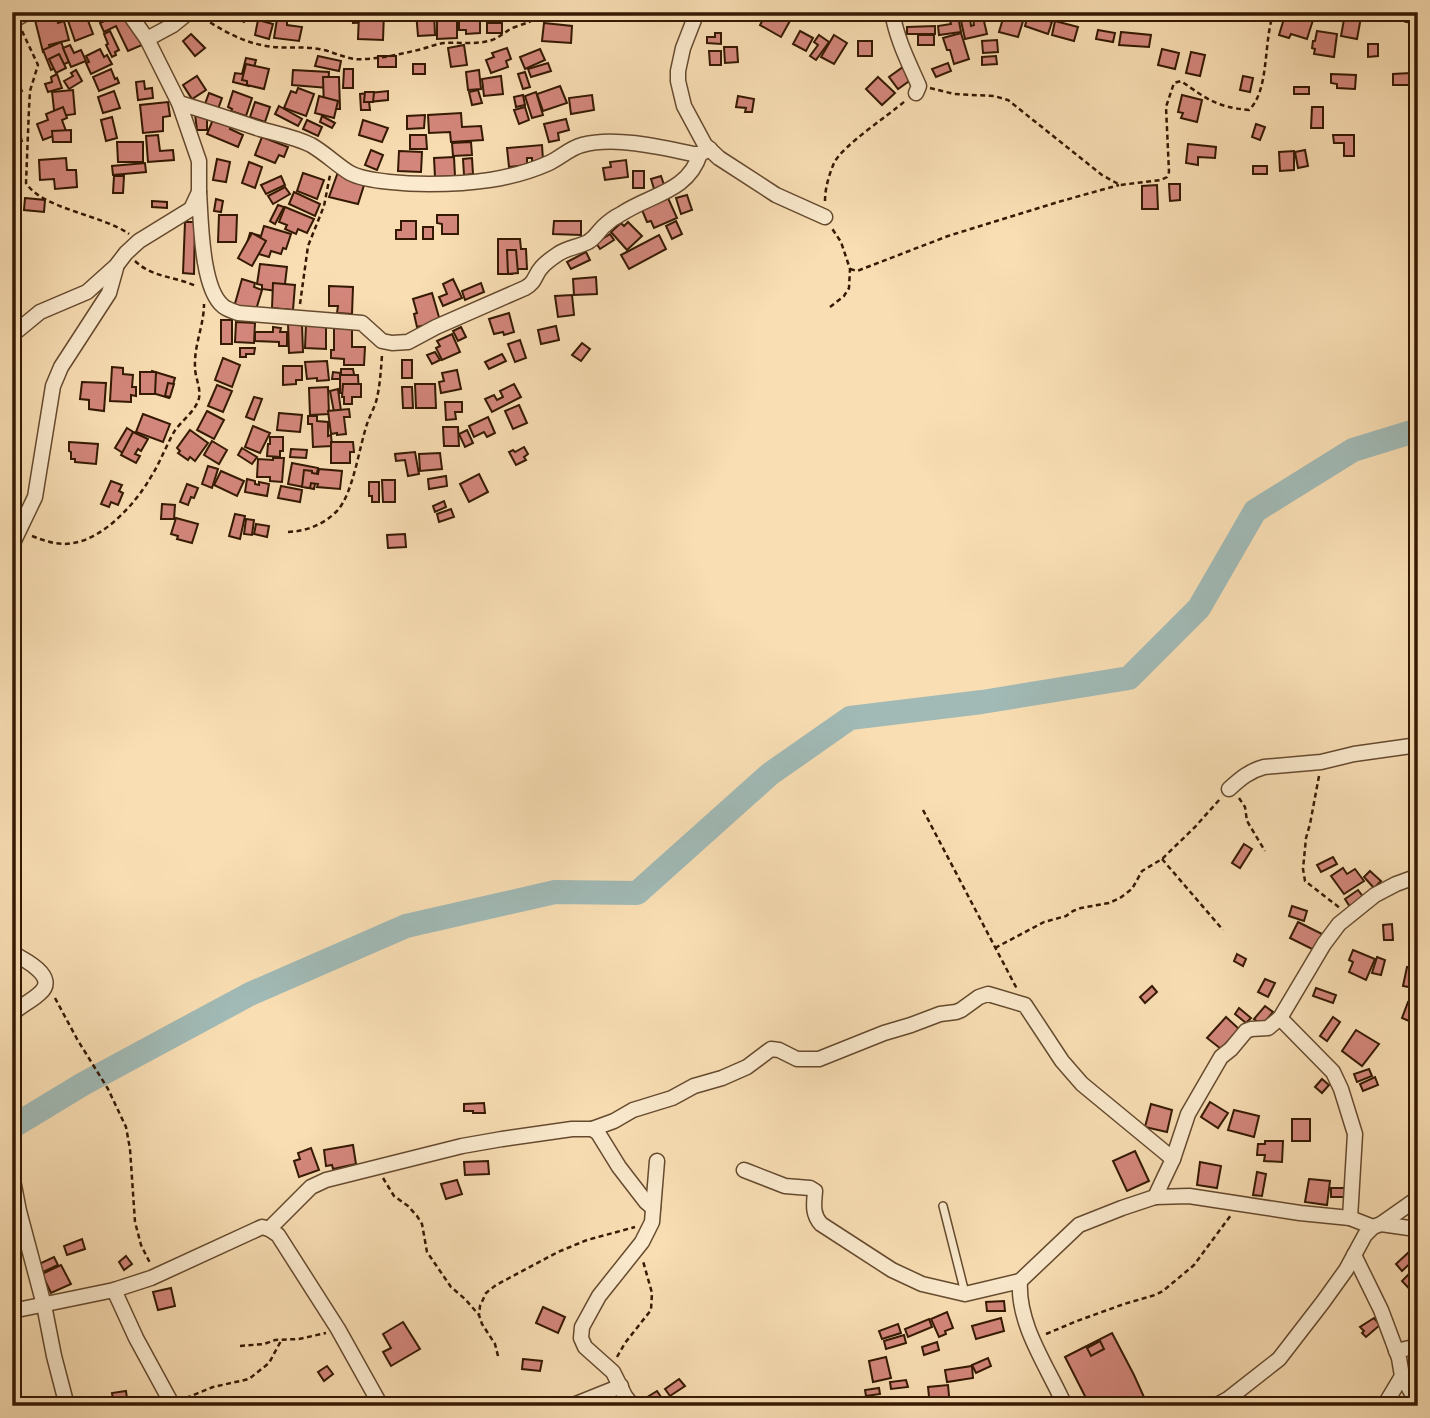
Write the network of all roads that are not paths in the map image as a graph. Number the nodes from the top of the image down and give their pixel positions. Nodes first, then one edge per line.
1 (128, 12) edge
2 (191, 12) edge
3 (697, 12) edge
4 (892, 12) edge
5 (147, 39) junction
6 (917, 90) road end
7 (179, 103) junction
8 (705, 151) junction
9 (199, 192) junction
10 (825, 217) road end
11 (116, 266) junction
12 (12, 335) edge
13 (12, 545) edge
14 (1418, 745) edge
15 (1231, 787) road end
16 (1418, 876) edge
17 (12, 953) edge
18 (12, 1014) edge
19 (1280, 1018) junction
20 (592, 1129) junction
21 (1173, 1159) junction
22 (657, 1161) dead end
23 (744, 1170) dead end
24 (12, 1175) edge
25 (1155, 1197) junction
26 (1418, 1198) edge
27 (943, 1206) dead end
28 (653, 1215) junction
29 (1350, 1218) junction
30 (1377, 1226) junction
31 (269, 1228) junction
32 (1418, 1231) edge
33 (1354, 1255) junction
34 (1020, 1282) junction
35 (114, 1290) junction
36 (965, 1294) junction
37 (44, 1305) junction
38 (12, 1311) edge
39 (1418, 1346) edge
40 (1396, 1351) junction
41 (1402, 1376) junction
42 (621, 1386) junction
43 (1418, 1404) edge
44 (172, 1405) edge
45 (67, 1406) edge
46 (381, 1406) edge
47 (570, 1406) edge
48 (633, 1406) edge
49 (1066, 1406) edge
50 (1215, 1406) edge
51 (1384, 1406) edge

1 - 5 street
2 - 5 street
3 - 8 street
4 - 6 street
5 - 7 street
7 - 8 street
7 - 9 street
8 - 9 street
8 - 10 street
9 - 11 street
11 - 12 street
11 - 13 street
14 - 15 street
16 - 19 street
17 - 18 street
19 - 21 street
19 - 29 street
20 - 21 street
20 - 28 street
20 - 31 street
21 - 25 street
22 - 28 street
23 - 36 street
24 - 37 street
25 - 29 street
25 - 34 street
26 - 30 street
27 - 36 lane
28 - 42 street
29 - 30 street
30 - 32 street
30 - 33 street
31 - 35 street
31 - 46 street
33 - 40 street
33 - 50 street
34 - 36 street
34 - 49 street
35 - 37 street
35 - 44 street
37 - 38 street
37 - 45 street
39 - 40 street
40 - 41 street
41 - 43 street
41 - 51 street
42 - 47 street
42 - 48 street

